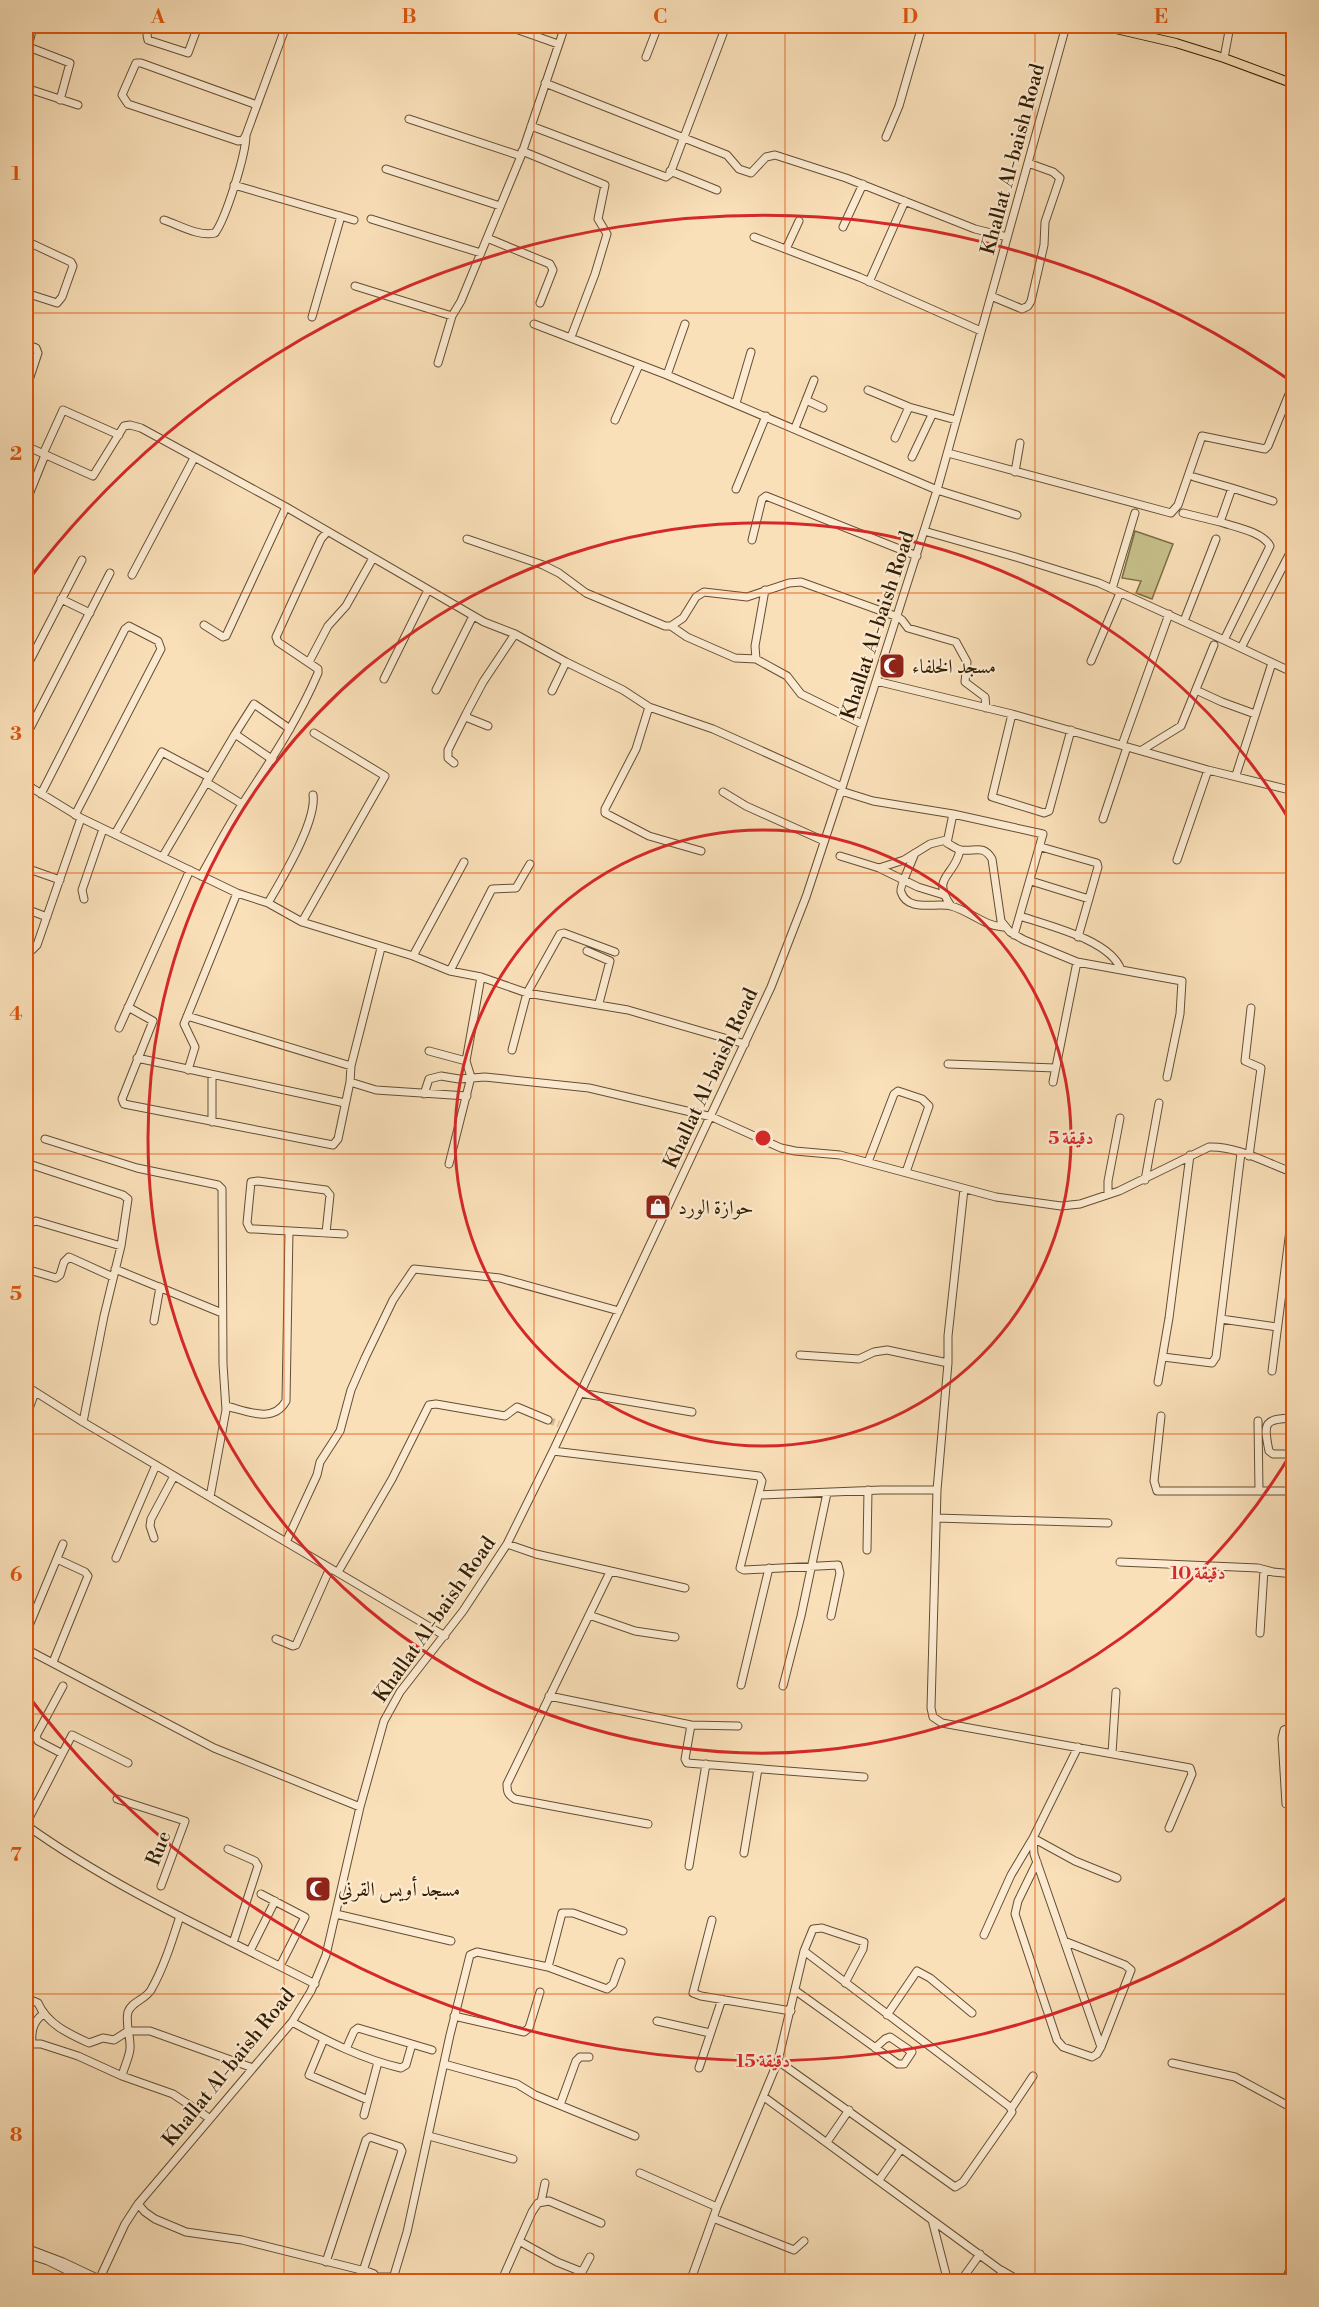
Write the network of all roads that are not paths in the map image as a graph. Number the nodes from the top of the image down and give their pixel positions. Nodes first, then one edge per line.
1 (33, 26) edge
2 (149, 26) edge
3 (198, 26) edge
4 (286, 26) edge
5 (507, 26) edge
6 (565, 26) edge
7 (658, 26) edge
8 (726, 26) edge
9 (922, 26) edge
10 (1066, 26) edge
11 (1103, 26) edge
12 (1229, 26) edge
13 (558, 44) junction
14 (27, 47) edge
15 (26, 56) edge
16 (646, 57) dead end
17 (1224, 58) junction
18 (545, 83) junction
19 (1293, 84) edge
20 (26, 88) edge
21 (60, 100) junction
22 (78, 105) dead end
23 (257, 105) junction
24 (410, 119) dead end
25 (531, 126) junction
26 (246, 135) junction
27 (683, 137) junction
28 (886, 137) dead end
29 (521, 153) junction
30 (1028, 163) junction
31 (386, 169) dead end
32 (670, 171) junction
33 (863, 184) junction
34 (234, 185) junction
35 (717, 190) dead end
36 (905, 201) junction
37 (500, 206) junction
38 (341, 216) junction
39 (371, 219) dead end
40 (164, 220) dead end
41 (354, 220) dead end
42 (799, 221) dead end
43 (843, 227) dead end
44 (754, 237) dead end
45 (1007, 237) junction
46 (488, 238) junction
47 (26, 242) edge
48 (786, 249) junction
49 (481, 253) junction
50 (869, 282) junction
51 (355, 286) dead end
52 (26, 293) edge
53 (991, 296) junction
54 (540, 303) dead end
55 (452, 316) junction
56 (312, 317) dead end
57 (534, 324) dead end
58 (686, 324) dead end
59 (981, 331) junction
60 (571, 337) junction
61 (26, 344) edge
62 (751, 352) dead end
63 (438, 363) dead end
64 (639, 365) junction
65 (667, 375) junction
66 (814, 380) dead end
67 (1293, 382) edge
68 (26, 389) edge
69 (868, 390) dead end
70 (806, 400) junction
71 (736, 404) junction
72 (909, 406) junction
73 (823, 408) dead end
74 (932, 415) junction
75 (766, 416) junction
76 (615, 420) dead end
77 (956, 420) junction
78 (795, 428) junction
79 (119, 435) junction
80 (895, 438) dead end
81 (1020, 443) dead end
82 (26, 446) edge
83 (948, 453) junction
84 (44, 454) junction
85 (194, 458) junction
86 (912, 458) dead end
87 (1015, 472) junction
88 (1194, 477) dead end
89 (1232, 488) junction
90 (736, 489) dead end
91 (937, 490) junction
92 (1274, 501) dead end
93 (26, 502) edge
94 (286, 507) junction
95 (1135, 513) dead end
96 (1183, 513) dead end
97 (1017, 514) dead end
98 (1221, 522) junction
99 (327, 531) junction
100 (924, 531) junction
101 (467, 539) dead end
102 (1216, 539) dead end
103 (752, 540) dead end
104 (1293, 545) edge
105 (917, 556) junction
106 (373, 558) junction
107 (82, 560) dead end
108 (110, 573) dead end
109 (132, 575) dead end
110 (1112, 589) junction
111 (428, 590) junction
112 (765, 590) junction
113 (1120, 592) junction
114 (61, 599) junction
115 (90, 613) junction
116 (1169, 614) junction
117 (473, 616) junction
118 (898, 617) junction
119 (1184, 621) junction
120 (204, 625) dead end
121 (671, 626) junction
122 (515, 634) junction
123 (1224, 640) junction
124 (1214, 645) dead end
125 (1241, 648) junction
126 (756, 659) junction
127 (1091, 661) dead end
128 (309, 662) junction
129 (566, 663) junction
130 (1272, 663) junction
131 (26, 668) edge
132 (1293, 673) edge
133 (384, 679) dead end
134 (876, 681) junction
135 (436, 690) dead end
136 (1196, 690) junction
137 (552, 691) dead end
138 (649, 707) junction
139 (986, 708) junction
140 (466, 714) junction
141 (1012, 714) junction
142 (1255, 714) junction
143 (862, 724) junction
144 (488, 726) dead end
145 (290, 729) junction
146 (1071, 730) junction
147 (314, 733) dead end
148 (235, 734) junction
149 (26, 736) edge
150 (1124, 746) junction
151 (1142, 750) junction
152 (273, 760) junction
153 (454, 763) dead end
154 (1208, 770) junction
155 (1236, 775) junction
156 (208, 780) junction
157 (26, 784) edge
158 (842, 789) junction
159 (1293, 791) edge
160 (723, 792) dead end
161 (41, 794) junction
162 (313, 795) dead end
163 (242, 804) junction
164 (953, 814) junction
165 (78, 817) junction
166 (1102, 819) dead end
167 (103, 829) junction
168 (115, 834) junction
169 (946, 840) junction
170 (824, 842) junction
171 (1041, 847) junction
172 (960, 850) junction
173 (701, 851) dead end
174 (915, 853) junction
175 (163, 856) junction
176 (840, 856) dead end
177 (1177, 860) dead end
178 (464, 862) dead end
179 (531, 864) dead end
180 (26, 868) edge
181 (879, 868) junction
182 (190, 870) junction
183 (201, 876) junction
184 (60, 880) junction
185 (905, 880) junction
186 (1031, 881) junction
187 (237, 893) junction
188 (944, 895) junction
189 (84, 899) dead end
190 (1089, 899) junction
191 (268, 903) junction
192 (951, 906) junction
193 (26, 909) edge
194 (1020, 916) junction
195 (47, 917) junction
196 (302, 922) junction
197 (1004, 927) junction
198 (1014, 935) junction
199 (1078, 937) junction
200 (381, 948) junction
201 (26, 950) edge
202 (586, 951) dead end
203 (615, 952) dead end
204 (412, 956) junction
205 (1077, 962) junction
206 (1121, 970) junction
207 (450, 971) junction
208 (481, 977) junction
209 (526, 993) junction
210 (599, 1004) junction
211 (128, 1006) junction
212 (1251, 1008) dead end
213 (187, 1016) junction
214 (119, 1028) dead end
215 (745, 1044) junction
216 (513, 1050) dead end
217 (429, 1052) dead end
218 (137, 1058) junction
219 (466, 1061) junction
220 (948, 1064) dead end
221 (351, 1066) junction
222 (1055, 1068) junction
223 (188, 1070) junction
224 (212, 1076) junction
225 (471, 1077) junction
226 (1167, 1077) dead end
227 (350, 1082) junction
228 (1053, 1082) dead end
229 (424, 1094) junction
230 (467, 1096) junction
231 (345, 1103) junction
232 (1159, 1103) dead end
233 (711, 1117) junction
234 (1120, 1118) dead end
235 (212, 1122) junction
236 (45, 1139) dead end
237 (1241, 1153) junction
238 (1190, 1155) junction
239 (1249, 1156) junction
240 (868, 1162) junction
241 (26, 1163) edge
242 (449, 1164) dead end
243 (906, 1172) junction
244 (1293, 1173) edge
245 (1145, 1179) junction
246 (963, 1189) junction
247 (1108, 1194) junction
248 (1293, 1199) edge
249 (289, 1231) junction
250 (326, 1233) junction
251 (344, 1234) dead end
252 (26, 1239) edge
253 (120, 1246) junction
254 (26, 1269) edge
255 (114, 1273) junction
256 (160, 1287) junction
257 (619, 1311) junction
258 (222, 1313) junction
259 (1221, 1319) junction
260 (154, 1321) dead end
261 (1277, 1327) junction
262 (800, 1355) dead end
263 (1163, 1357) junction
264 (948, 1363) junction
265 (1272, 1371) dead end
266 (1158, 1382) dead end
267 (26, 1386) edge
268 (35, 1392) junction
269 (580, 1393) junction
270 (226, 1406) junction
271 (692, 1412) dead end
272 (1161, 1416) dead end
273 (26, 1417) edge
274 (1293, 1418) edge
275 (548, 1420) tunnel mouth
276 (83, 1422) junction
277 (1258, 1422) dead end
278 (553, 1451) junction
279 (1293, 1454) edge
280 (156, 1465) junction
281 (174, 1476) junction
282 (937, 1490) junction
283 (868, 1491) junction
284 (1259, 1491) junction
285 (1293, 1491) edge
286 (827, 1492) junction
287 (759, 1495) junction
288 (210, 1497) junction
289 (936, 1518) junction
290 (1108, 1523) dead end
291 (154, 1538) dead end
292 (286, 1542) junction
293 (63, 1544) dead end
294 (507, 1544) junction
295 (867, 1550) dead end
296 (116, 1558) dead end
297 (57, 1559) junction
298 (1120, 1562) dead end
299 (811, 1567) junction
300 (769, 1568) junction
301 (334, 1570) junction
302 (1264, 1570) junction
303 (610, 1572) junction
304 (1293, 1574) edge
305 (685, 1588) dead end
306 (589, 1615) junction
307 (831, 1616) dead end
308 (26, 1633) edge
309 (1260, 1633) dead end
310 (445, 1636) junction
311 (675, 1637) dead end
312 (276, 1639) dead end
313 (26, 1649) edge
314 (53, 1662) junction
315 (741, 1685) dead end
316 (63, 1686) dead end
317 (783, 1686) dead end
318 (1116, 1692) dead end
319 (549, 1696) junction
320 (691, 1725) junction
321 (738, 1726) dead end
322 (1293, 1726) edge
323 (1078, 1747) junction
324 (62, 1753) junction
325 (1112, 1753) junction
326 (128, 1763) dead end
327 (706, 1764) junction
328 (758, 1769) junction
329 (864, 1777) dead end
330 (117, 1799) dead end
331 (1286, 1804) dead end
332 (360, 1807) junction
333 (648, 1824) dead end
334 (26, 1825) edge
335 (1169, 1828) dead end
336 (1033, 1838) junction
337 (228, 1849) dead end
338 (744, 1853) dead end
339 (1037, 1862) junction
340 (689, 1866) dead end
341 (1117, 1878) dead end
342 (161, 1886) dead end
343 (261, 1894) dead end
344 (275, 1901) junction
345 (336, 1914) junction
346 (180, 1916) junction
347 (712, 1920) dead end
348 (623, 1931) dead end
349 (984, 1935) dead end
350 (451, 1941) dead end
351 (1064, 1941) junction
352 (233, 1943) junction
353 (250, 1951) junction
354 (804, 1951) junction
355 (621, 1962) dead end
356 (280, 1966) junction
357 (548, 1967) junction
358 (845, 1983) junction
359 (315, 1984) junction
360 (796, 1991) junction
361 (540, 1992) dead end
362 (26, 1998) edge
363 (722, 1999) junction
364 (791, 2011) junction
365 (972, 2013) dead end
366 (43, 2014) junction
367 (887, 2015) junction
368 (454, 2016) junction
369 (657, 2021) dead end
370 (292, 2022) junction
371 (128, 2031) junction
372 (710, 2033) junction
373 (324, 2039) junction
374 (412, 2044) junction
375 (1101, 2047) junction
376 (875, 2048) junction
377 (346, 2049) junction
378 (432, 2050) dead end
379 (589, 2057) dead end
380 (778, 2061) junction
381 (378, 2062) junction
382 (1172, 2063) dead end
383 (444, 2064) junction
384 (253, 2068) junction
385 (699, 2068) dead end
386 (122, 2076) junction
387 (1033, 2076) dead end
388 (764, 2097) junction
389 (368, 2100) junction
390 (560, 2105) junction
391 (1011, 2109) junction
392 (1293, 2109) edge
393 (849, 2110) junction
394 (364, 2115) dead end
395 (209, 2118) junction
396 (429, 2136) junction
397 (635, 2136) dead end
398 (827, 2142) junction
399 (901, 2149) junction
400 (513, 2159) dead end
401 (640, 2173) dead end
402 (879, 2180) junction
403 (545, 2182) dead end
404 (541, 2202) junction
405 (138, 2204) junction
406 (717, 2207) junction
407 (713, 2218) junction
408 (932, 2220) junction
409 (601, 2223) dead end
410 (519, 2241) junction
411 (804, 2241) dead end
412 (26, 2248) edge
413 (26, 2254) edge
414 (980, 2254) junction
415 (590, 2257) dead end
416 (1293, 2259) edge
417 (326, 2262) junction
418 (363, 2271) junction
419 (1003, 2271) junction
420 (377, 2279) edge
421 (393, 2279) edge
422 (96, 2281) edge
423 (501, 2282) edge
424 (690, 2282) edge
425 (948, 2282) edge
426 (960, 2282) edge
427 (994, 2282) edge
428 (1022, 2282) edge
429 (1290, 2282) edge

1 - 14 street
2 - 3 street
4 - 23 street
5 - 13 street
6 - 13 street
7 - 16 street
8 - 27 street
9 - 28 street
10 - 30 street, Khallat Al-baish Road
11 - 17 main road
12 - 17 street
13 - 18 street
14 - 15 street
14 - 21 street
17 - 19 main road
18 - 25 street
18 - 27 street
20 - 21 street
21 - 22 street
23 - 26 street
23 - 26 street
24 - 29 street
25 - 29 street
25 - 32 street
26 - 34 street
27 - 32 street
27 - 33 street
29 - 37 street
29 - 60 street
30 - 45 street, Khallat Al-baish Road
30 - 53 street
31 - 37 street
32 - 35 street
33 - 36 street
33 - 43 street
34 - 38 street
34 - 40 street
36 - 45 street
36 - 50 street
37 - 46 street
38 - 41 street
38 - 56 street
39 - 49 street
42 - 48 street
44 - 48 street
45 - 53 street, Khallat Al-baish Road
46 - 49 street
46 - 54 street
47 - 52 street
48 - 50 street
49 - 55 street
50 - 59 street
51 - 55 street
53 - 59 street, Khallat Al-baish Road
55 - 63 street
57 - 60 street
58 - 65 street
59 - 77 street, Khallat Al-baish Road
60 - 64 street
61 - 68 street
62 - 71 street
64 - 65 street
64 - 76 street
65 - 71 street
66 - 70 street
67 - 87 street
69 - 72 street
70 - 73 street
70 - 78 street
71 - 75 street
72 - 74 street
72 - 80 street
74 - 77 street
74 - 86 street
75 - 78 street
75 - 90 street
77 - 83 street, Khallat Al-baish Road
78 - 91 street
79 - 84 street
79 - 84 street
79 - 85 street
81 - 87 street
82 - 84 street
83 - 87 street
83 - 91 street, Khallat Al-baish Road
84 - 93 street
85 - 94 street
85 - 109 street
88 - 89 street
89 - 92 street
89 - 98 street
91 - 97 street
91 - 100 street, Khallat Al-baish Road
94 - 99 street
94 - 120 street
95 - 110 street
96 - 98 street
98 - 123 street
99 - 106 street
99 - 128 street
100 - 105 street, Khallat Al-baish Road
100 - 110 street
101 - 121 street
102 - 119 street
103 - 105 street
104 - 125 street
105 - 118 street, Khallat Al-baish Road
106 - 111 street
106 - 128 street
107 - 114 street
108 - 115 street
110 - 113 street
111 - 117 street
111 - 133 street
112 - 118 street
112 - 121 street
112 - 126 street
113 - 116 street
113 - 127 street
114 - 115 street
114 - 131 street
115 - 149 street
116 - 119 street
116 - 150 street
117 - 122 street
117 - 135 street
118 - 134 street, Khallat Al-baish Road
118 - 139 street
119 - 123 street
121 - 126 street
122 - 129 street
122 - 140 street
123 - 125 street
124 - 136 street
125 - 130 street
126 - 143 street
128 - 145 street
129 - 137 street
129 - 138 street
130 - 132 street
130 - 142 street
134 - 139 street
134 - 143 street, Khallat Al-baish Road
136 - 142 street
136 - 151 street
138 - 158 street
138 - 173 street
139 - 141 street
140 - 144 street
140 - 153 street
141 - 146 street
141 - 146 street
142 - 155 street
143 - 158 street, Khallat Al-baish Road
145 - 148 street
145 - 152 street
146 - 150 street
147 - 196 street
148 - 152 street
148 - 156 street
150 - 151 street
150 - 166 street
151 - 154 street
152 - 163 street
154 - 155 street
154 - 177 street
155 - 159 street
156 - 163 street
156 - 168 street
156 - 175 street
157 - 161 street
158 - 164 street
158 - 170 street, Khallat Al-baish Road
160 - 170 street
161 - 165 street
161 - 165 street
162 - 191 street
163 - 183 street
164 - 169 street
164 - 171 street
165 - 167 street
165 - 184 street
167 - 168 street
167 - 189 street
168 - 175 street
169 - 172 street
169 - 174 street
170 - 215 street, Khallat Al-baish Road
171 - 186 street
171 - 190 street
172 - 188 street
172 - 197 street
174 - 181 street
174 - 185 street
175 - 182 street
176 - 181 street
178 - 204 street
179 - 207 street
180 - 184 street
181 - 185 street
182 - 183 street
182 - 211 street
183 - 187 street
184 - 195 street
185 - 188 street
185 - 192 street
186 - 190 street
186 - 194 street
187 - 191 street
187 - 213 street
188 - 192 street
190 - 199 street
191 - 196 street
192 - 197 street
193 - 195 street
194 - 198 street
194 - 199 street
195 - 201 street
196 - 200 street
197 - 198 street
198 - 205 street
199 - 206 street
200 - 204 street
200 - 221 street
202 - 210 street
203 - 209 street
204 - 207 street
205 - 206 street
205 - 222 street
206 - 226 street
207 - 208 street
208 - 209 street
208 - 219 street
209 - 210 street
209 - 216 street
210 - 215 street
211 - 214 street
211 - 218 street
212 - 239 street
213 - 221 street
213 - 223 street
215 - 233 street, Khallat Al-baish Road
217 - 219 street
218 - 223 street
218 - 235 street
219 - 225 street
220 - 222 street
221 - 227 street
222 - 228 street
223 - 224 street
224 - 231 street
224 - 235 street
225 - 229 street
225 - 230 street
225 - 233 street
227 - 229 street
227 - 231 street
229 - 230 street
230 - 242 street
231 - 235 street
232 - 245 street
233 - 240 street
233 - 257 street, Khallat Al-baish Road
234 - 247 street
236 - 258 street
237 - 238 street
237 - 239 street
237 - 259 street
238 - 245 street
238 - 263 street
239 - 244 street
240 - 243 street
240 - 243 street
241 - 253 street
243 - 246 street
245 - 247 street
246 - 247 street
246 - 264 street
248 - 261 street
249 - 250 street
249 - 250 street
249 - 270 street
250 - 251 street
252 - 253 street
253 - 255 street
254 - 255 street
255 - 256 street
255 - 276 street
256 - 258 street
256 - 260 street
257 - 269 street, Khallat Al-baish Road
257 - 292 street
258 - 270 street
259 - 261 street
259 - 263 street
261 - 265 street
262 - 264 street
263 - 266 street
264 - 282 street
267 - 268 street
268 - 273 street
268 - 276 street
269 - 271 street
269 - 278 street, Khallat Al-baish Road
270 - 288 street
272 - 284 street
274 - 279 street
275 - 301 street
276 - 280 street
277 - 284 street
278 - 287 street
278 - 294 street, Khallat Al-baish Road
280 - 281 street
280 - 296 street
281 - 288 street
281 - 291 street
282 - 283 street
282 - 289 street
283 - 286 street
283 - 295 street
284 - 285 street
286 - 287 street
286 - 299 street
287 - 300 street
288 - 292 street
289 - 290 street
289 - 323 street
292 - 301 street
293 - 297 street
294 - 303 street
294 - 310 street, Khallat Al-baish Road
297 - 308 street
297 - 314 street
298 - 302 street
299 - 300 street
299 - 307 street
299 - 317 street
300 - 315 street
301 - 310 street
301 - 312 street
302 - 304 street
302 - 309 street
303 - 305 street
303 - 306 street
306 - 311 street
306 - 319 street
310 - 332 street, Khallat Al-baish Road
313 - 314 street
314 - 332 street
316 - 324 street
318 - 325 street
319 - 320 street
319 - 333 street
320 - 321 street
320 - 327 street
322 - 331 street
323 - 325 street
323 - 336 street
324 - 326 street
324 - 334 street
325 - 335 street
327 - 328 street
327 - 340 street
328 - 329 street
328 - 338 street
330 - 342 street, Rue
332 - 345 street, Khallat Al-baish Road
334 - 346 street
336 - 339 street
336 - 341 street
336 - 349 street
337 - 352 street
339 - 351 street
339 - 375 street
343 - 344 street
344 - 353 street
344 - 356 street
345 - 350 street
345 - 359 street, Khallat Al-baish Road
346 - 352 street
346 - 371 street
347 - 363 street
348 - 357 street
351 - 375 street
351 - 375 street
352 - 353 street
353 - 356 street
354 - 358 street
354 - 358 street
354 - 360 street
355 - 357 street
356 - 359 street
357 - 368 street
358 - 367 street
359 - 370 street, Khallat Al-baish Road
360 - 364 street
360 - 376 street
361 - 368 street
362 - 366 street
363 - 364 street
363 - 372 street
364 - 380 street
365 - 367 street
366 - 371 street
366 - 386 street
367 - 391 street
368 - 383 street
369 - 372 street
370 - 373 street
370 - 384 street, Khallat Al-baish Road
371 - 384 street
371 - 386 street
372 - 385 street
373 - 377 street
373 - 389 street
374 - 377 street
374 - 378 street
374 - 381 street
376 - 376 street
377 - 381 street
379 - 390 street
380 - 388 street
380 - 393 street
381 - 389 street
382 - 392 street
383 - 390 street
383 - 396 street
384 - 395 street, Khallat Al-baish Road
386 - 395 street
387 - 391 street
388 - 398 street
388 - 406 street
389 - 394 street
390 - 397 street
391 - 399 street
393 - 398 street
393 - 399 street
395 - 405 street, Khallat Al-baish Road
396 - 400 street
396 - 421 street
398 - 402 street
399 - 402 street
401 - 406 street
402 - 408 street
403 - 404 street
404 - 409 street
404 - 410 street
405 - 417 street
405 - 422 street, Khallat Al-baish Road
406 - 407 street
407 - 411 street
407 - 424 street
408 - 414 street
408 - 425 street
410 - 415 street
410 - 423 street
412 - 422 street
413 - 422 street
414 - 419 street
414 - 426 street
416 - 429 street
417 - 418 street
417 - 418 street
418 - 420 street
419 - 427 street
419 - 428 street
420 - 421 street

